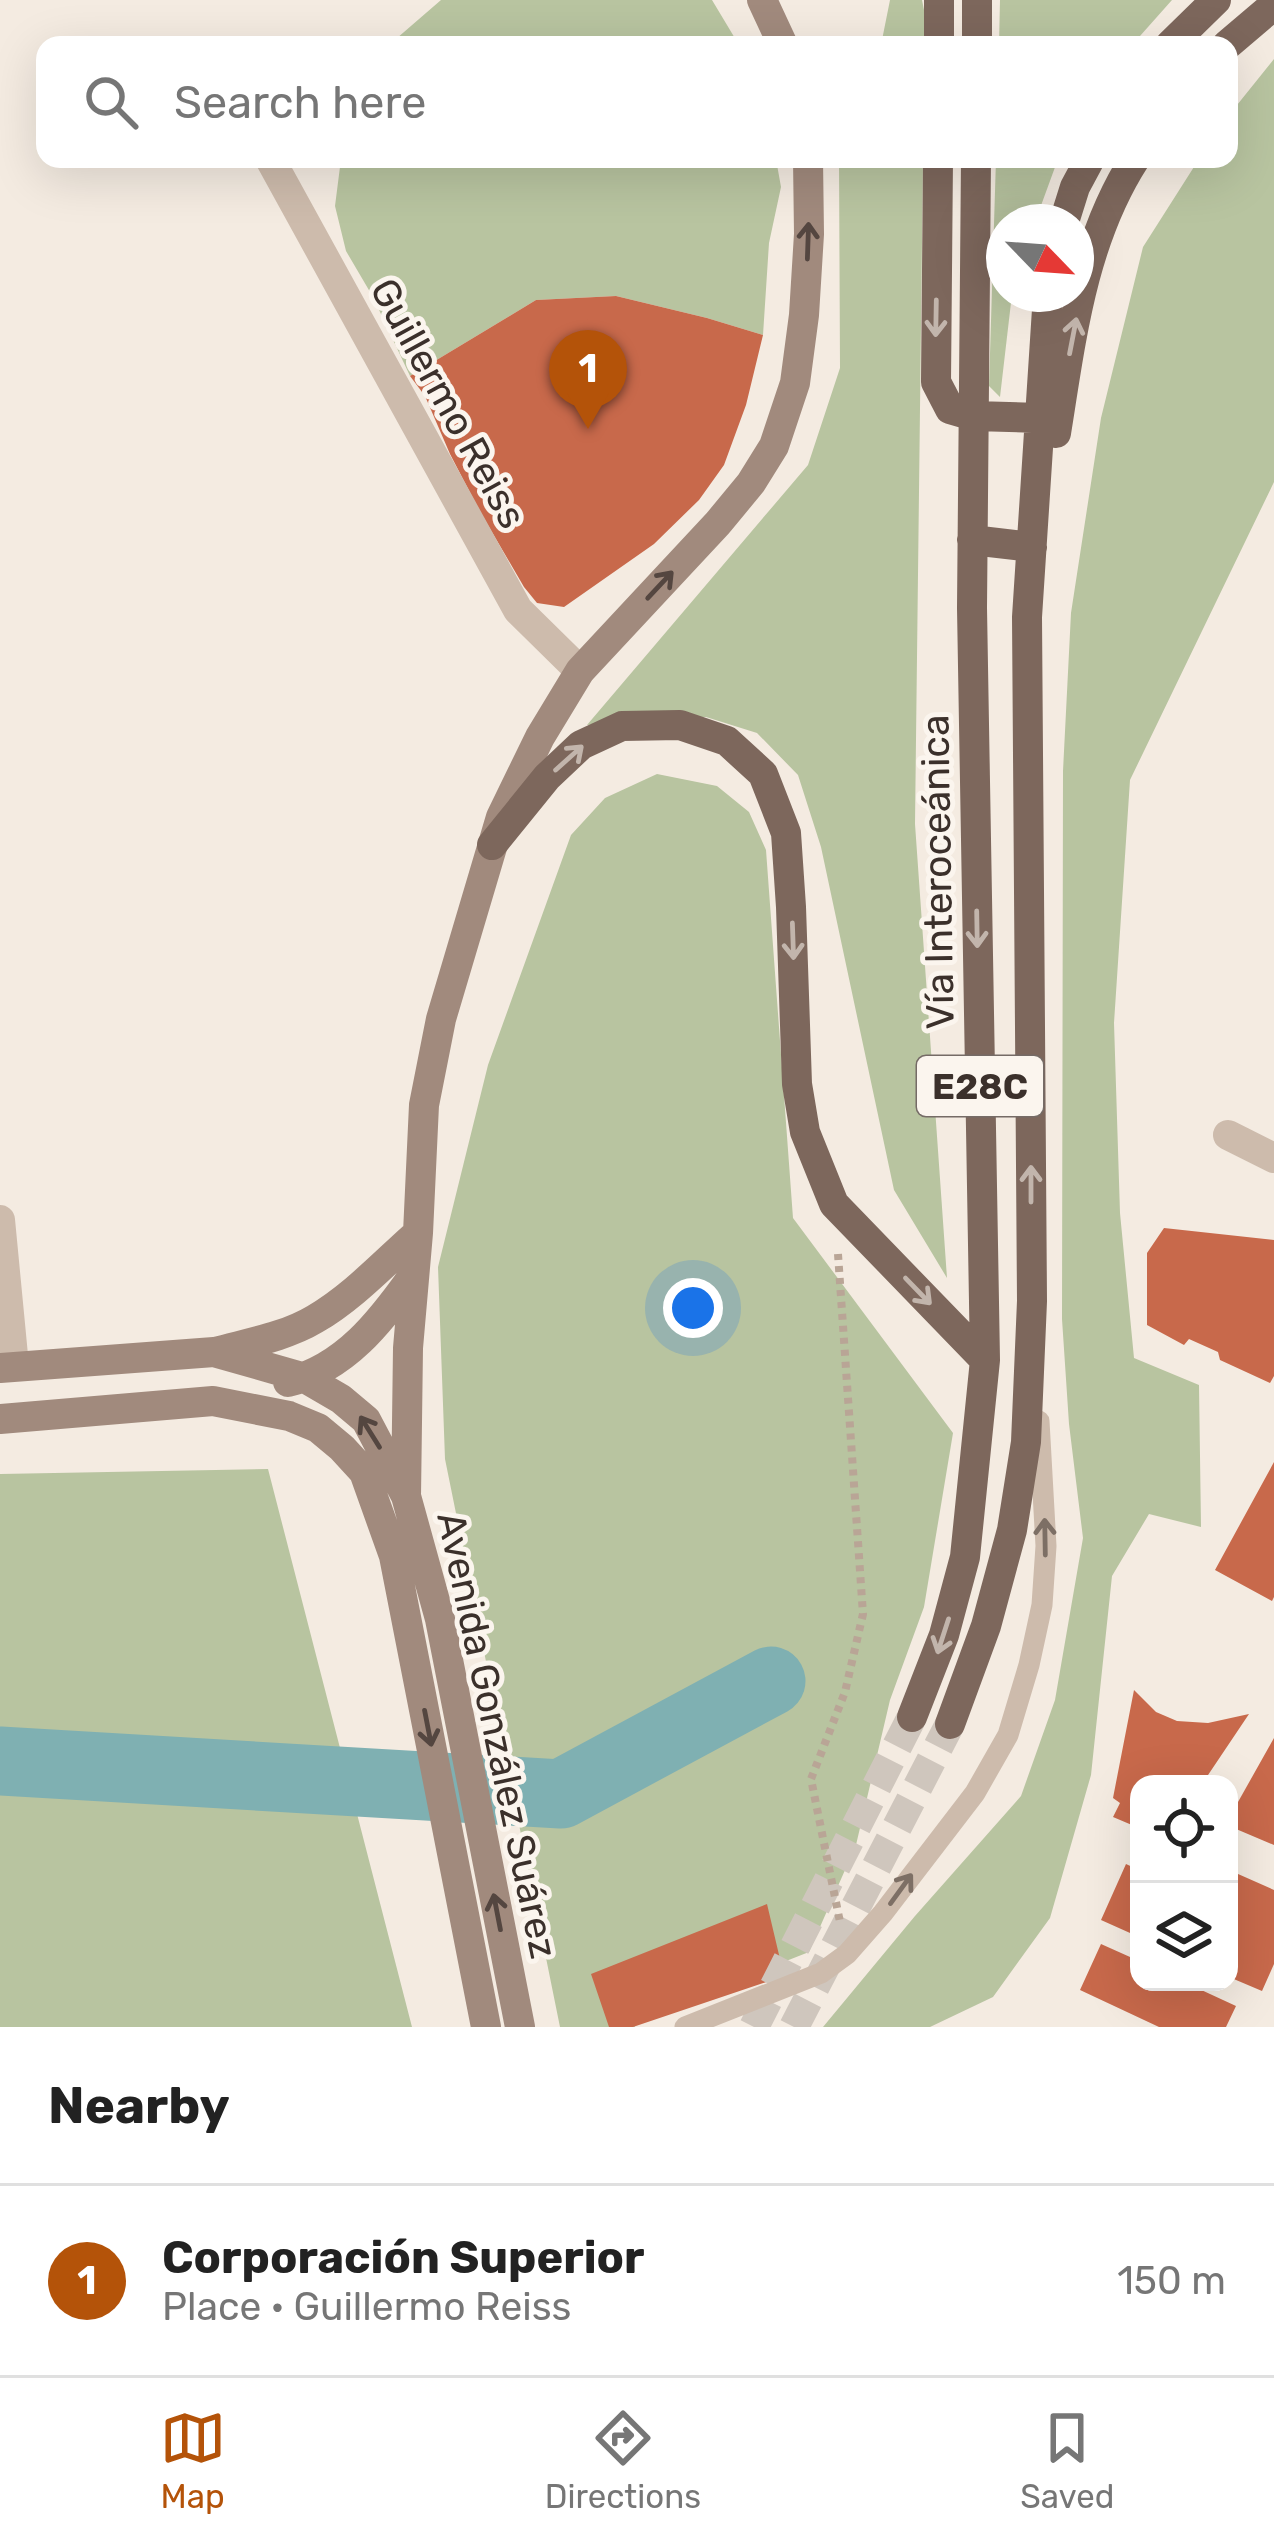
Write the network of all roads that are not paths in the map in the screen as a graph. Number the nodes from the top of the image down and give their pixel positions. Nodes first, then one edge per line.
1 (762, 0) edge
2 (939, 0) edge
3 (977, 0) edge
4 (1216, 0) edge
5 (1274, 5) edge
6 (779, 36) edge
7 (939, 36) edge
8 (977, 36) edge
9 (1179, 36) edge
10 (1235, 36) edge
11 (275, 168) edge
12 (808, 168) edge
13 (938, 168) edge
14 (976, 168) edge
15 (1086, 168) edge
16 (1129, 168) edge
17 (1070, 204) edge
18 (1047, 312) edge
19 (974, 416) junction
20 (1040, 418) junction
21 (972, 540) junction
22 (1032, 547) junction
23 (1027, 617) junction
24 (580, 671) junction
25 (975, 812) junction
26 (1028, 813) junction
27 (492, 845) junction
28 (1228, 1135) dead end
29 (1274, 1158) edge
30 (0, 1220) edge
31 (418, 1233) junction
32 (414, 1274) junction
33 (1032, 1301) junction
34 (214, 1352) junction
35 (985, 1360) junction
36 (7, 1367) edge
37 (305, 1378) junction
38 (982, 1397) junction
39 (213, 1401) junction
40 (1028, 1401) junction
41 (0, 1419) edge
42 (406, 1496) junction
43 (913, 1717) tunnel mouth
44 (950, 1724) tunnel mouth
45 (486, 2027) edge
46 (520, 2027) edge
47 (686, 2027) edge

1 - 6 main road
2 - 7 main road
3 - 8 main road
4 - 9 main road
5 - 10 main road
11 - 24 street, Guillermo Reiss
24 -> 12 main road
13 -> 19 main road
14 - 19 main road, Vía Interoceánica / E28C
15 - 17 main road
23 -> 16 main road
18 - 20 main road, E28C
19 - 20 main road
19 - 21 main road, Vía Interoceánica / E28C
20 - 22 main road, E28C
21 - 22 main road
21 - 25 main road, Vía Interoceánica / E28C
22 - 23 main road, E28C
23 - 26 main road, E28C
24 - 27 main road
25 - 26 main road
25 -> 35 main road, Vía Interoceánica / E28C
33 -> 26 main road, E28C
27 - 31 main road
27 -> 35 main road
28 - 29 street
30 - 36 street
31 - 32 main road
31 - 34 main road
32 - 37 main road
32 - 42 main road
33 - 40 main road, E28C
47 -> 33 lane
34 - 36 main road, Avenida González Suárez
34 - 37 main road, Avenida González Suárez
35 - 38 main road, Vía Interoceánica / E28C
37 - 39 main road
42 -> 37 main road, Avenida González Suárez
38 - 40 main road
38 -> 43 main road, Vía Interoceánica / E28C
39 - 41 main road, Avenida González Suárez
39 -> 45 main road, Avenida González Suárez
40 - 44 main road, E28C
46 -> 42 main road, Avenida González Suárez

